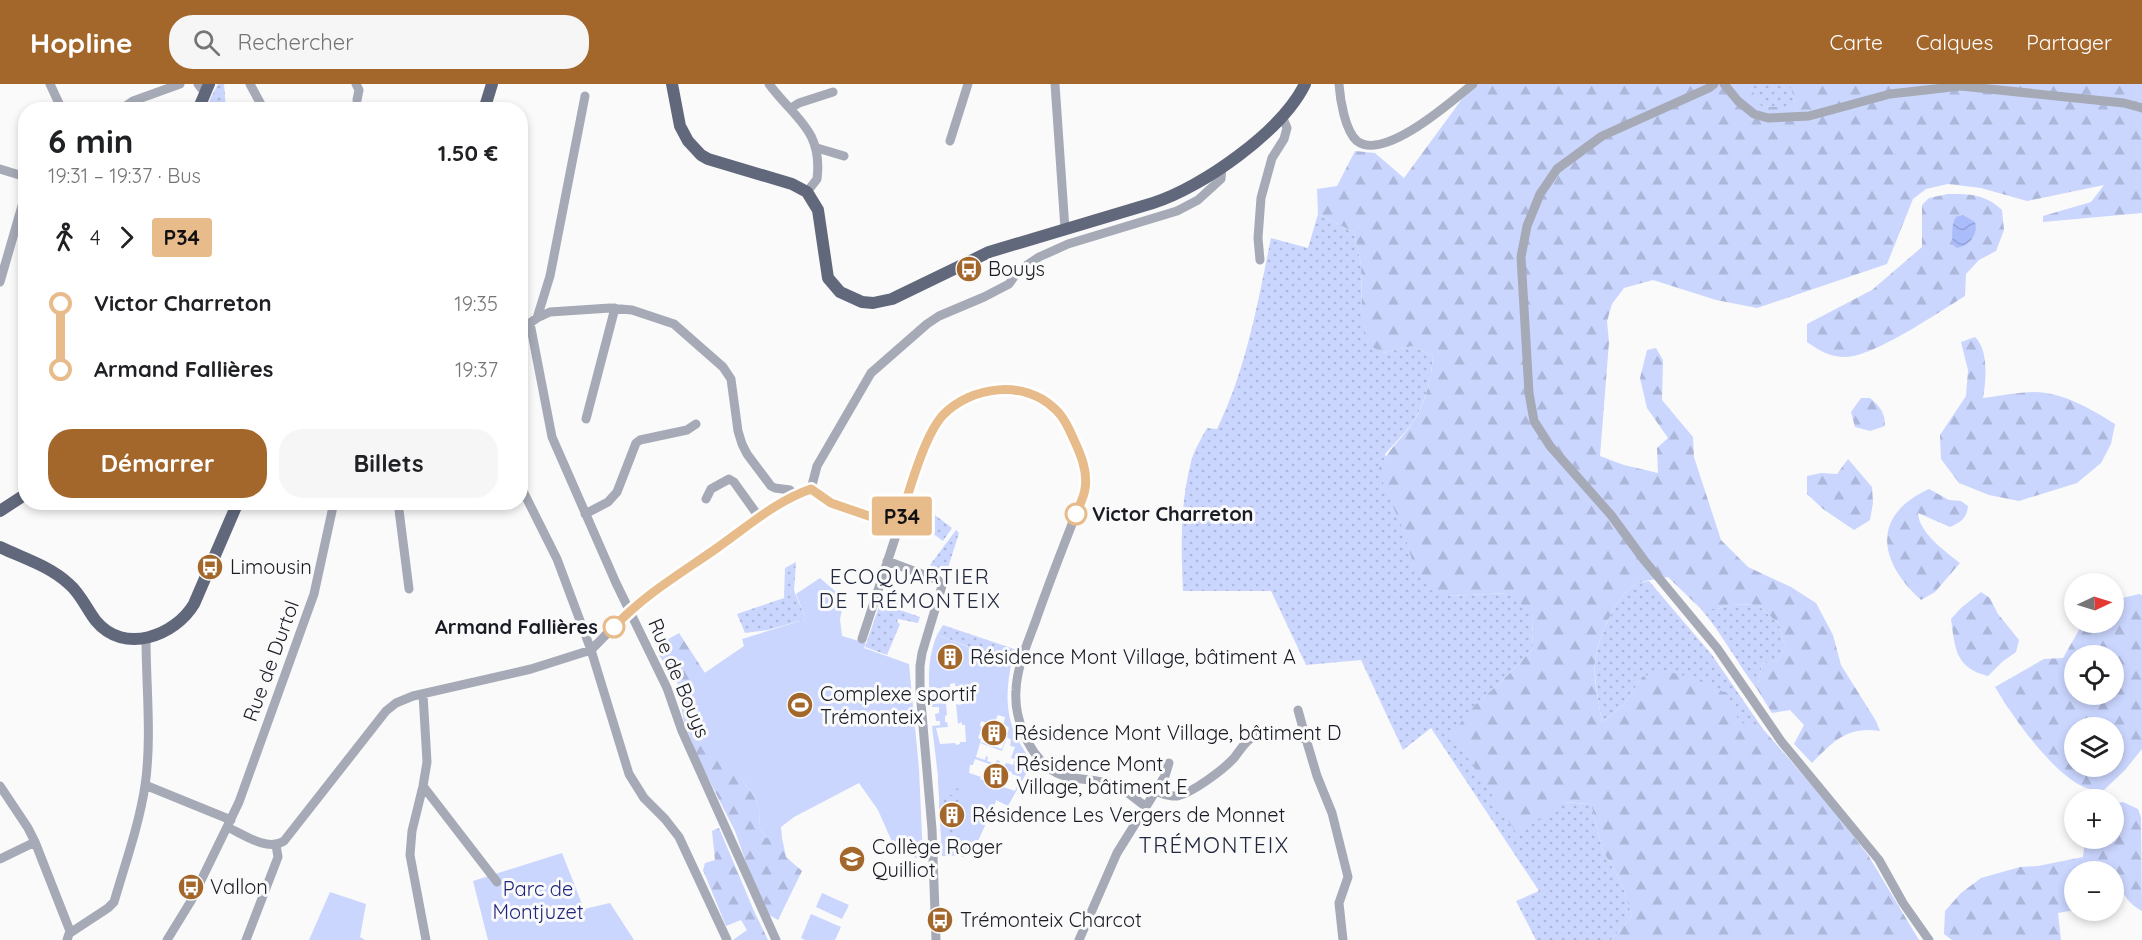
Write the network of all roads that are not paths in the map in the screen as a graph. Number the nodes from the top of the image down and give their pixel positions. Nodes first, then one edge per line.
1 (50, 84) edge
2 (180, 84) edge
3 (250, 84) edge
4 (356, 84) edge
5 (492, 84) edge
6 (672, 84) edge
7 (769, 84) edge
8 (968, 84) edge
9 (1055, 84) edge
10 (1305, 84) edge
11 (1339, 84) edge
12 (1473, 84) edge
13 (1714, 84) edge
14 (1724, 84) edge
15 (202, 85) edge
16 (833, 92) dead end
17 (585, 96) dead end
18 (357, 100) dead end
19 (59, 102) edge
20 (130, 102) edge
21 (199, 102) edge
22 (260, 102) edge
23 (486, 102) edge
24 (791, 108) junction
25 (2142, 108) edge
26 (1282, 116) junction
27 (950, 141) dead end
28 (817, 148) junction
29 (844, 156) dead end
30 (1222, 166) junction
31 (0, 169) edge
32 (18, 175) edge
33 (807, 192) junction
34 (18, 220) edge
35 (1065, 229) junction
36 (1260, 260) dead end
37 (0, 282) edge
38 (615, 308) junction
39 (529, 322) edge
40 (586, 419) dead end
41 (696, 424) dead end
42 (811, 489) junction
43 (794, 496) junction
44 (18, 499) edge
45 (706, 499) dead end
46 (528, 501) edge
47 (235, 510) edge
48 (332, 510) edge
49 (399, 510) edge
50 (0, 511) edge
51 (585, 514) junction
52 (759, 517) junction
53 (898, 526) junction
54 (0, 547) edge
55 (887, 561) junction
56 (409, 589) dead end
57 (630, 610) junction
58 (146, 638) junction
59 (862, 639) dead end
60 (591, 650) junction
61 (423, 694) junction
62 (1298, 711) dead end
63 (1306, 739) junction
64 (1169, 763) dead end
65 (145, 784) junction
66 (0, 786) edge
67 (423, 786) junction
68 (1155, 791) junction
69 (1145, 806) junction
70 (229, 823) junction
71 (34, 842) junction
72 (276, 845) junction
73 (0, 859) edge
74 (497, 882) dead end
75 (69, 937) edge
76 (167, 940) edge
77 (246, 940) edge
78 (426, 940) edge
79 (727, 940) edge
80 (776, 940) edge
81 (936, 940) edge
82 (1079, 940) edge
83 (1343, 940) edge
84 (1929, 940) edge

1 - 19 street
2 - 20 street
3 - 22 street
4 - 18 street
5 - 23 main road
6 - 33 main road
7 - 24 street
8 - 27 street
9 - 35 street
10 - 26 main road
11 - 12 street
13 - 84 street
14 - 25 street
15 - 21 main road
16 - 24 street
17 - 39 street, Rue de Bouys
24 - 28 street
26 - 30 main road
26 - 36 street
28 - 29 street
28 - 33 street
30 - 35 main road
30 - 42 street
31 - 32 street
33 - 35 main road
34 - 37 street
38 - 39 street
38 - 40 street
38 - 43 street
39 - 51 street, Rue de Bouys
41 - 51 street
42 - 43 street
42 - 53 street
43 - 52 street
44 - 50 main road
45 - 52 street
46 - 60 street
47 - 58 main road
48 - 70 street, Rue de Durtol
49 - 56 street
51 - 57 street, Rue de Bouys
52 - 57 street
53 - 55 street
53 - 69 street
54 - 58 main road
55 - 59 street
55 - 81 street
57 - 60 street
57 - 80 street, Rue de Bouys
58 - 65 street
60 - 61 street
60 - 79 street
61 - 67 street
61 - 72 street
62 - 63 street
63 - 68 street
63 - 83 street
64 - 68 street
65 - 70 street
65 - 75 street
66 - 71 street
67 - 74 street
67 - 78 street
68 - 69 street
69 - 82 street
70 - 72 street
70 - 76 street, Rue de Durtol
71 - 73 street
71 - 75 street
72 - 77 street

